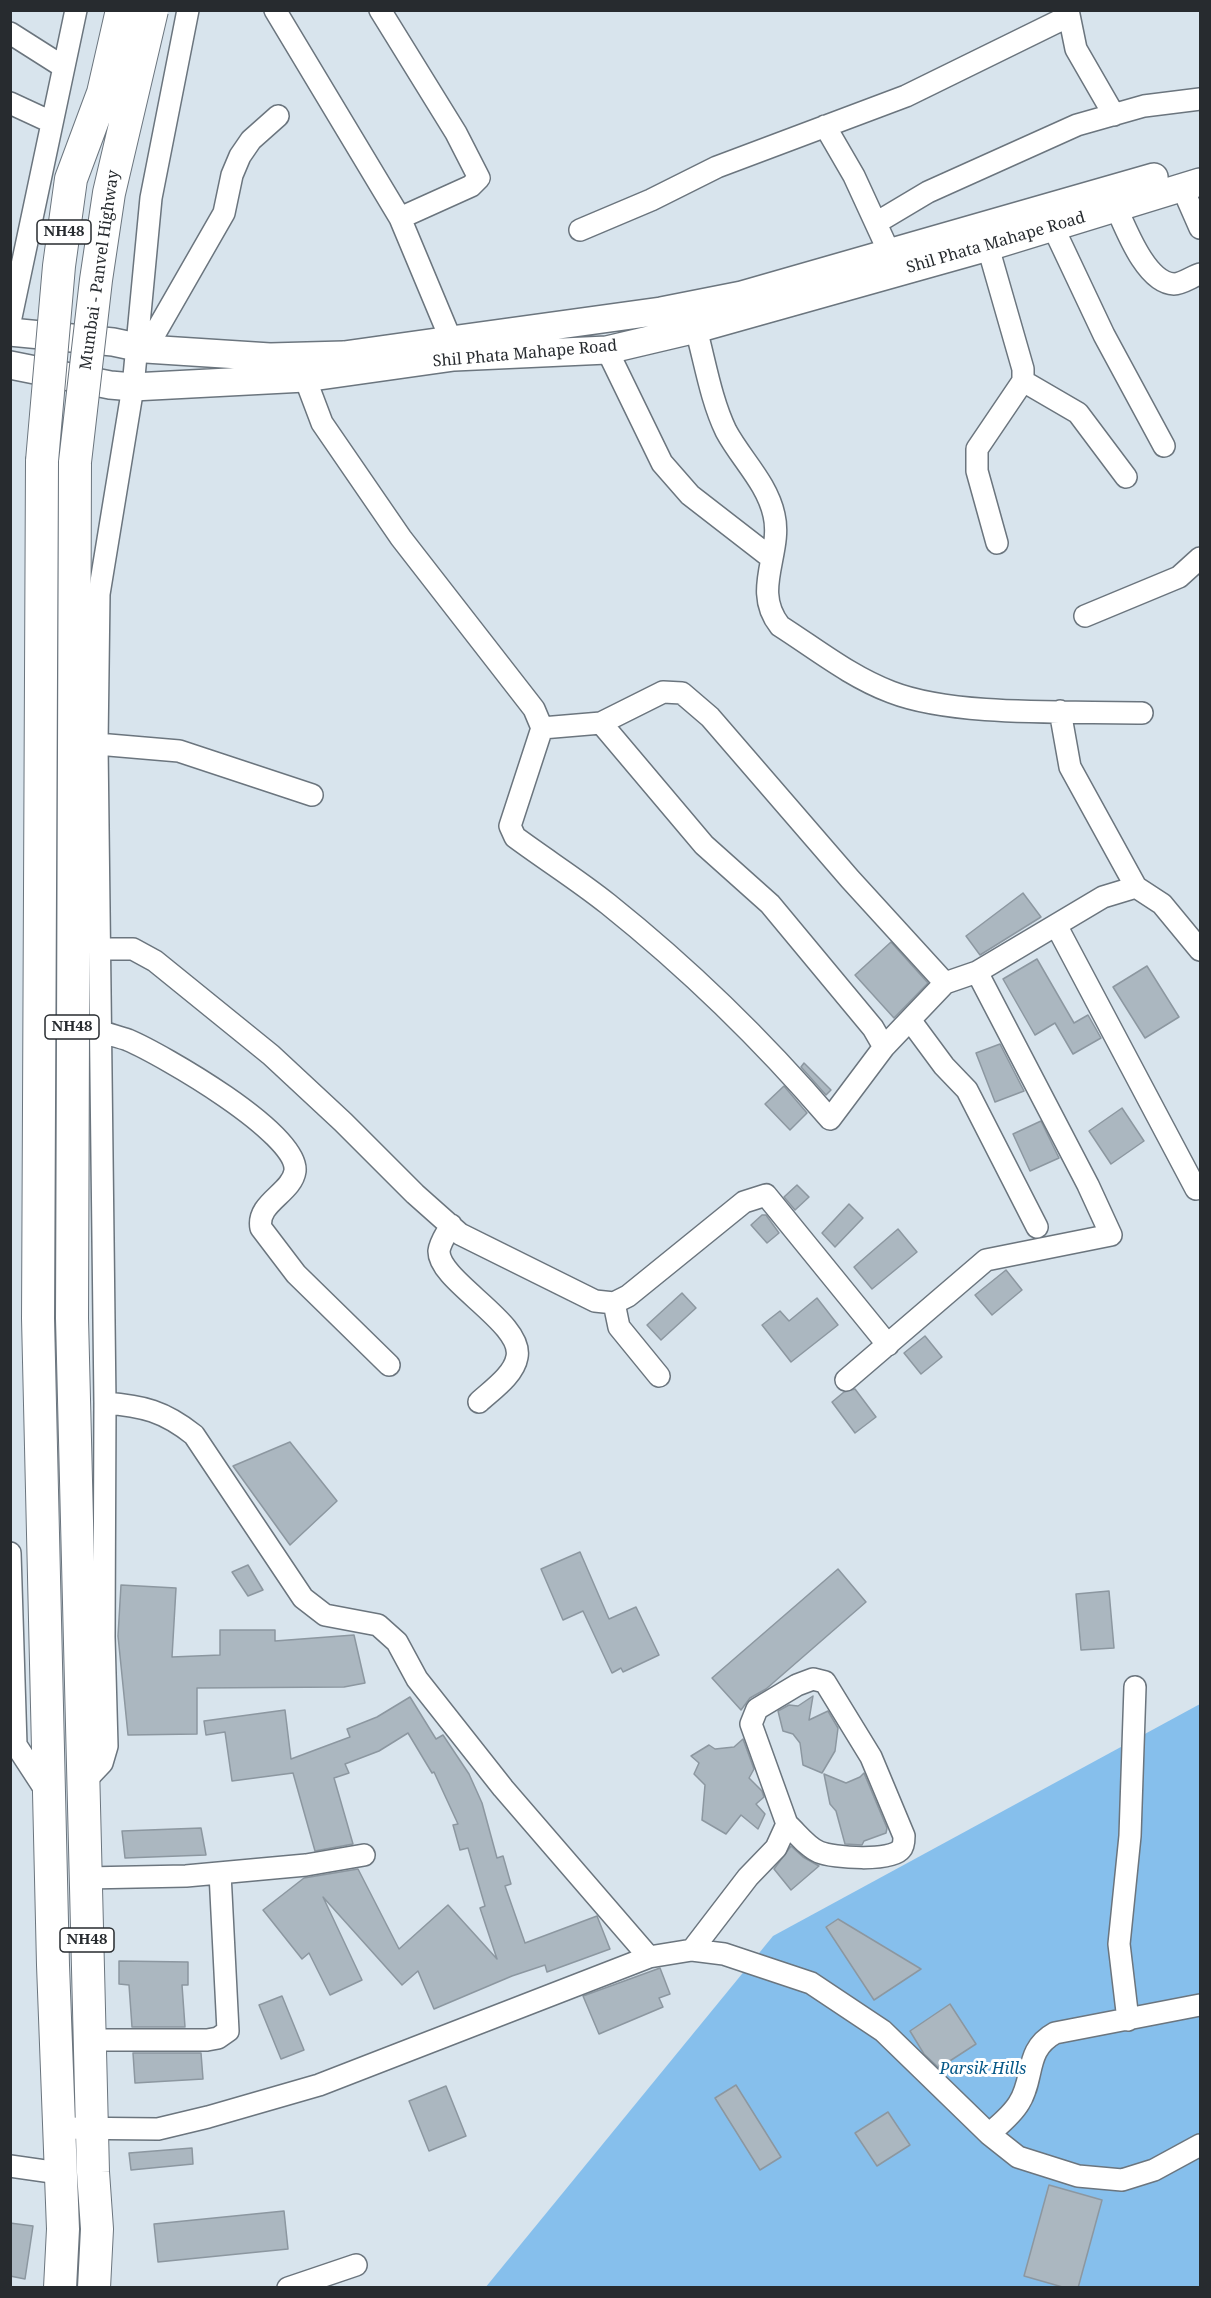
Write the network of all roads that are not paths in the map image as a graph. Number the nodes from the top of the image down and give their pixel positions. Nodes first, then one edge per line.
1 (76, 10) edge
2 (122, 10) edge
3 (152, 10) edge
4 (188, 10) edge
5 (380, 10) edge
6 (277, 11) edge
7 (1069, 13) edge
8 (10, 33) edge
9 (62, 66) junction
10 (1200, 99) edge
11 (10, 103) edge
12 (1114, 114) junction
13 (278, 116) dead end
14 (51, 122) junction
15 (825, 126) junction
16 (1200, 165) edge
17 (1191, 185) edge
18 (1116, 207) junction
19 (400, 218) junction
20 (876, 223) junction
21 (1053, 227) junction
22 (1200, 228) edge
23 (580, 231) dead end
24 (988, 247) junction
25 (894, 262) junction
26 (1200, 274) edge
27 (10, 322) edge
28 (696, 329) junction
29 (10, 332) edge
30 (141, 348) junction
31 (453, 349) junction
32 (607, 350) junction
33 (10, 365) edge
34 (305, 378) junction
35 (1023, 381) junction
36 (133, 387) junction
37 (1164, 446) dead end
38 (1126, 477) dead end
39 (997, 543) dead end
40 (770, 557) junction
41 (1200, 558) edge
42 (1085, 616) dead end
43 (1060, 711) junction
44 (1142, 713) dead end
45 (601, 723) junction
46 (542, 728) junction
47 (97, 744) junction
48 (312, 795) dead end
49 (1136, 887) junction
50 (1056, 925) junction
51 (100, 949) junction
52 (1200, 950) edge
53 (977, 972) junction
54 (945, 983) junction
55 (910, 1020) junction
56 (102, 1032) junction
57 (884, 1047) junction
58 (1196, 1189) dead end
59 (451, 1225) junction
60 (1037, 1227) dead end
61 (614, 1303) junction
62 (888, 1345) junction
63 (389, 1365) dead end
64 (659, 1376) dead end
65 (846, 1380) dead end
66 (479, 1402) dead end
67 (105, 1403) junction
68 (10, 1553) edge
69 (1135, 1687) dead end
70 (13, 1745) edge
71 (83, 1783) junction
72 (50, 1797) junction
73 (787, 1824) junction
74 (364, 1855) dead end
75 (220, 1872) junction
76 (86, 1878) junction
77 (692, 1950) junction
78 (649, 1957) junction
79 (88, 1964) junction
80 (54, 1965) junction
81 (1200, 2005) edge
82 (1128, 2020) junction
83 (90, 2040) junction
84 (58, 2128) junction
85 (92, 2129) junction
86 (989, 2134) junction
87 (1200, 2145) edge
88 (10, 2166) edge
89 (59, 2173) junction
90 (356, 2265) dead end
91 (60, 2288) edge
92 (94, 2288) edge
93 (288, 2288) edge

1 - 9 street
2 - 72 highway, NH48, bridge
3 - 71 highway, Mumbai - Panvel Highway / NH48, bridge
4 - 30 street
5 - 19 street
6 - 19 street
7 - 12 street
7 - 15 street
8 - 9 street
9 - 14 street
10 - 12 street
11 - 14 street
12 - 20 street
13 - 30 street
14 - 27 street
15 - 20 street
15 - 23 street
16 - 25 main road, Shil Phata Mahape Road
17 - 18 main road, Shil Phata Mahape Road
17 - 22 street
18 - 21 main road, Shil Phata Mahape Road
18 - 26 street
19 - 31 street
20 - 25 street
21 - 24 main road, Shil Phata Mahape Road
21 - 37 street
24 - 25 main road, Shil Phata Mahape Road
24 - 35 street
25 - 28 main road, Shil Phata Mahape Road
25 - 31 main road, Shil Phata Mahape Road
28 - 32 main road, Shil Phata Mahape Road
28 - 40 street
29 - 30 main road, Shil Phata Mahape Road
30 - 31 main road, Shil Phata Mahape Road
30 - 36 street
31 - 32 main road, Shil Phata Mahape Road
31 - 34 main road, Shil Phata Mahape Road
32 - 40 street
33 - 36 main road, Shil Phata Mahape Road
34 - 36 main road, Shil Phata Mahape Road
34 - 46 street
35 - 38 street
35 - 39 street
36 - 47 street
40 - 43 street
41 - 42 street
43 - 44 street
43 - 49 street
45 - 46 street
45 - 54 street
45 - 57 street
46 - 57 street
47 - 48 street
47 - 51 street
49 - 50 street
49 - 52 street
50 - 53 street
50 - 58 street
51 - 56 street
51 - 59 street
53 - 54 street
53 - 62 street
54 - 55 street
55 - 57 street
55 - 60 street
56 - 63 street
56 - 67 street
59 - 61 street
59 - 66 street
61 - 62 street
61 - 64 street
62 - 65 street
67 - 71 street
67 - 78 street
68 - 70 street
69 - 82 street
70 - 72 street
71 - 76 highway, NH48
72 - 80 highway, NH48
73 - 73 street
73 - 77 street
74 - 75 street
75 - 76 street
75 - 83 street
76 - 79 highway, NH48
77 - 78 street
77 - 86 street
78 - 85 street
79 - 80 highway
79 - 83 highway, NH48
80 - 84 highway, NH48
81 - 82 street
82 - 86 street
83 - 85 highway, NH48
84 - 85 street
84 - 89 highway, NH48
85 - 92 highway, NH48
86 - 87 street
88 - 89 street
89 - 91 highway, NH48
90 - 93 street

